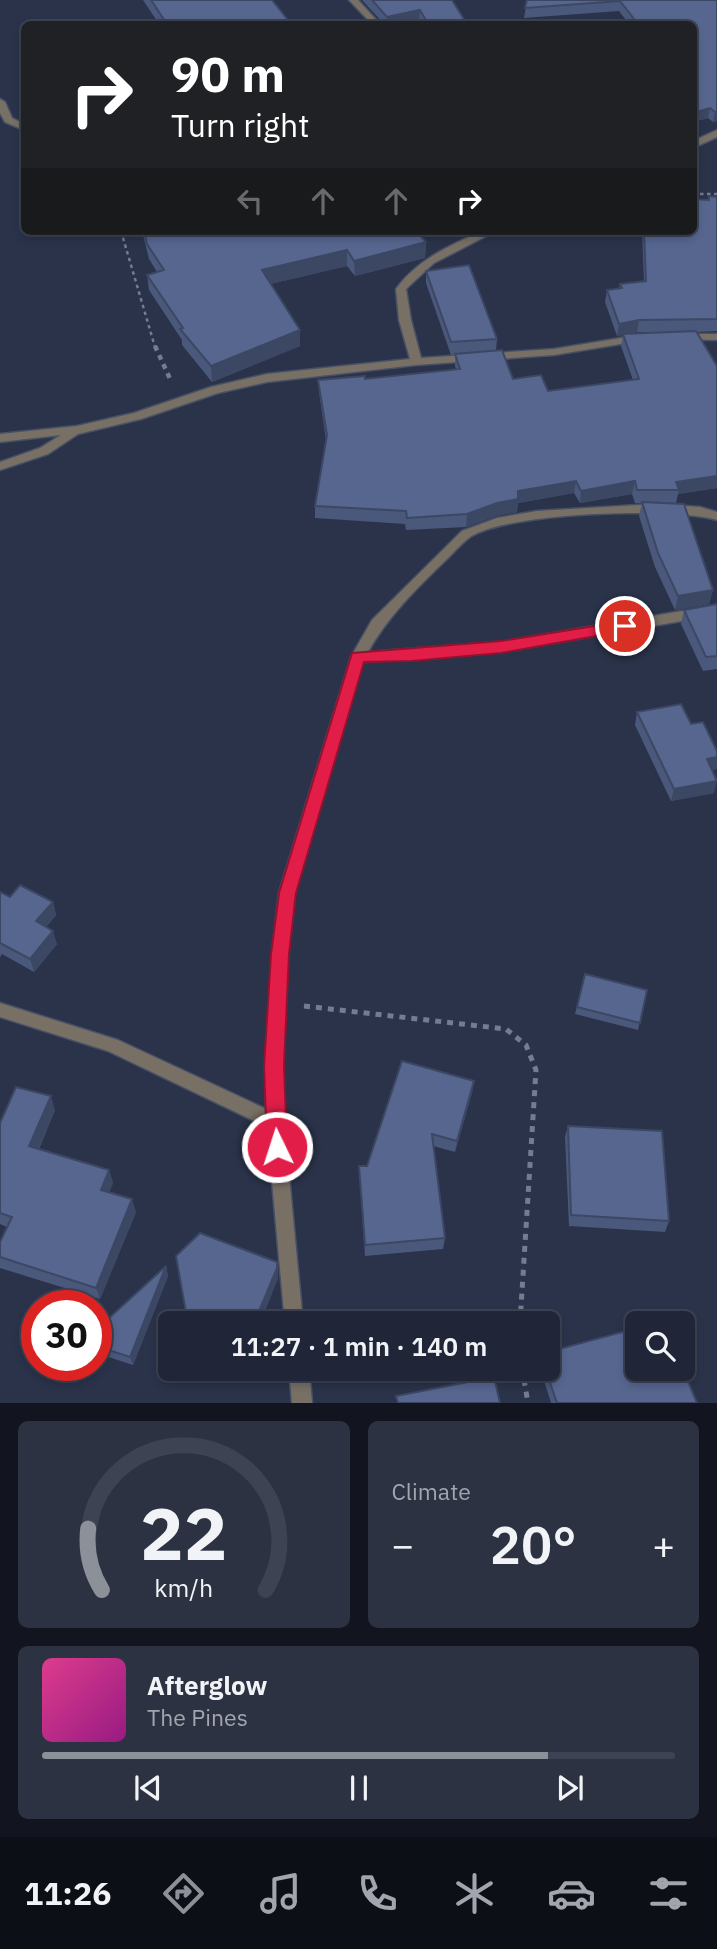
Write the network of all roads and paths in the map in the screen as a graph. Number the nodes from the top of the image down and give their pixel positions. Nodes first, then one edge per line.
1 (354, 0) edge
2 (373, 21) edge
3 (0, 102) edge
4 (21, 126) edge
5 (717, 133) edge
6 (697, 143) edge
7 (697, 194) edge
8 (717, 194) edge
9 (122, 235) edge
10 (483, 235) edge
11 (717, 337) edge
12 (416, 362) junction
13 (177, 402) junction
14 (77, 430) junction
15 (0, 438) edge
16 (0, 466) edge
17 (717, 516) edge
18 (717, 610) edge
19 (358, 657) junction
20 (277, 1003) junction
21 (0, 1010) edge
22 (275, 1122) junction
23 (293, 1311) edge
24 (520, 1311) edge
25 (300, 1381) edge
26 (524, 1381) edge
27 (302, 1403) edge
28 (528, 1403) edge

1 - 2 street
3 - 4 street
5 - 6 street
7 - 8 path
9 - 13 path
10 - 12 street
11 - 12 street
12 - 13 street
13 - 14 street
14 - 15 street
14 - 16 street
17 - 19 street
18 - 19 street
19 - 20 street
20 - 22 street
20 - 24 path
21 - 22 street
22 - 23 street
25 - 27 street
26 - 28 path

